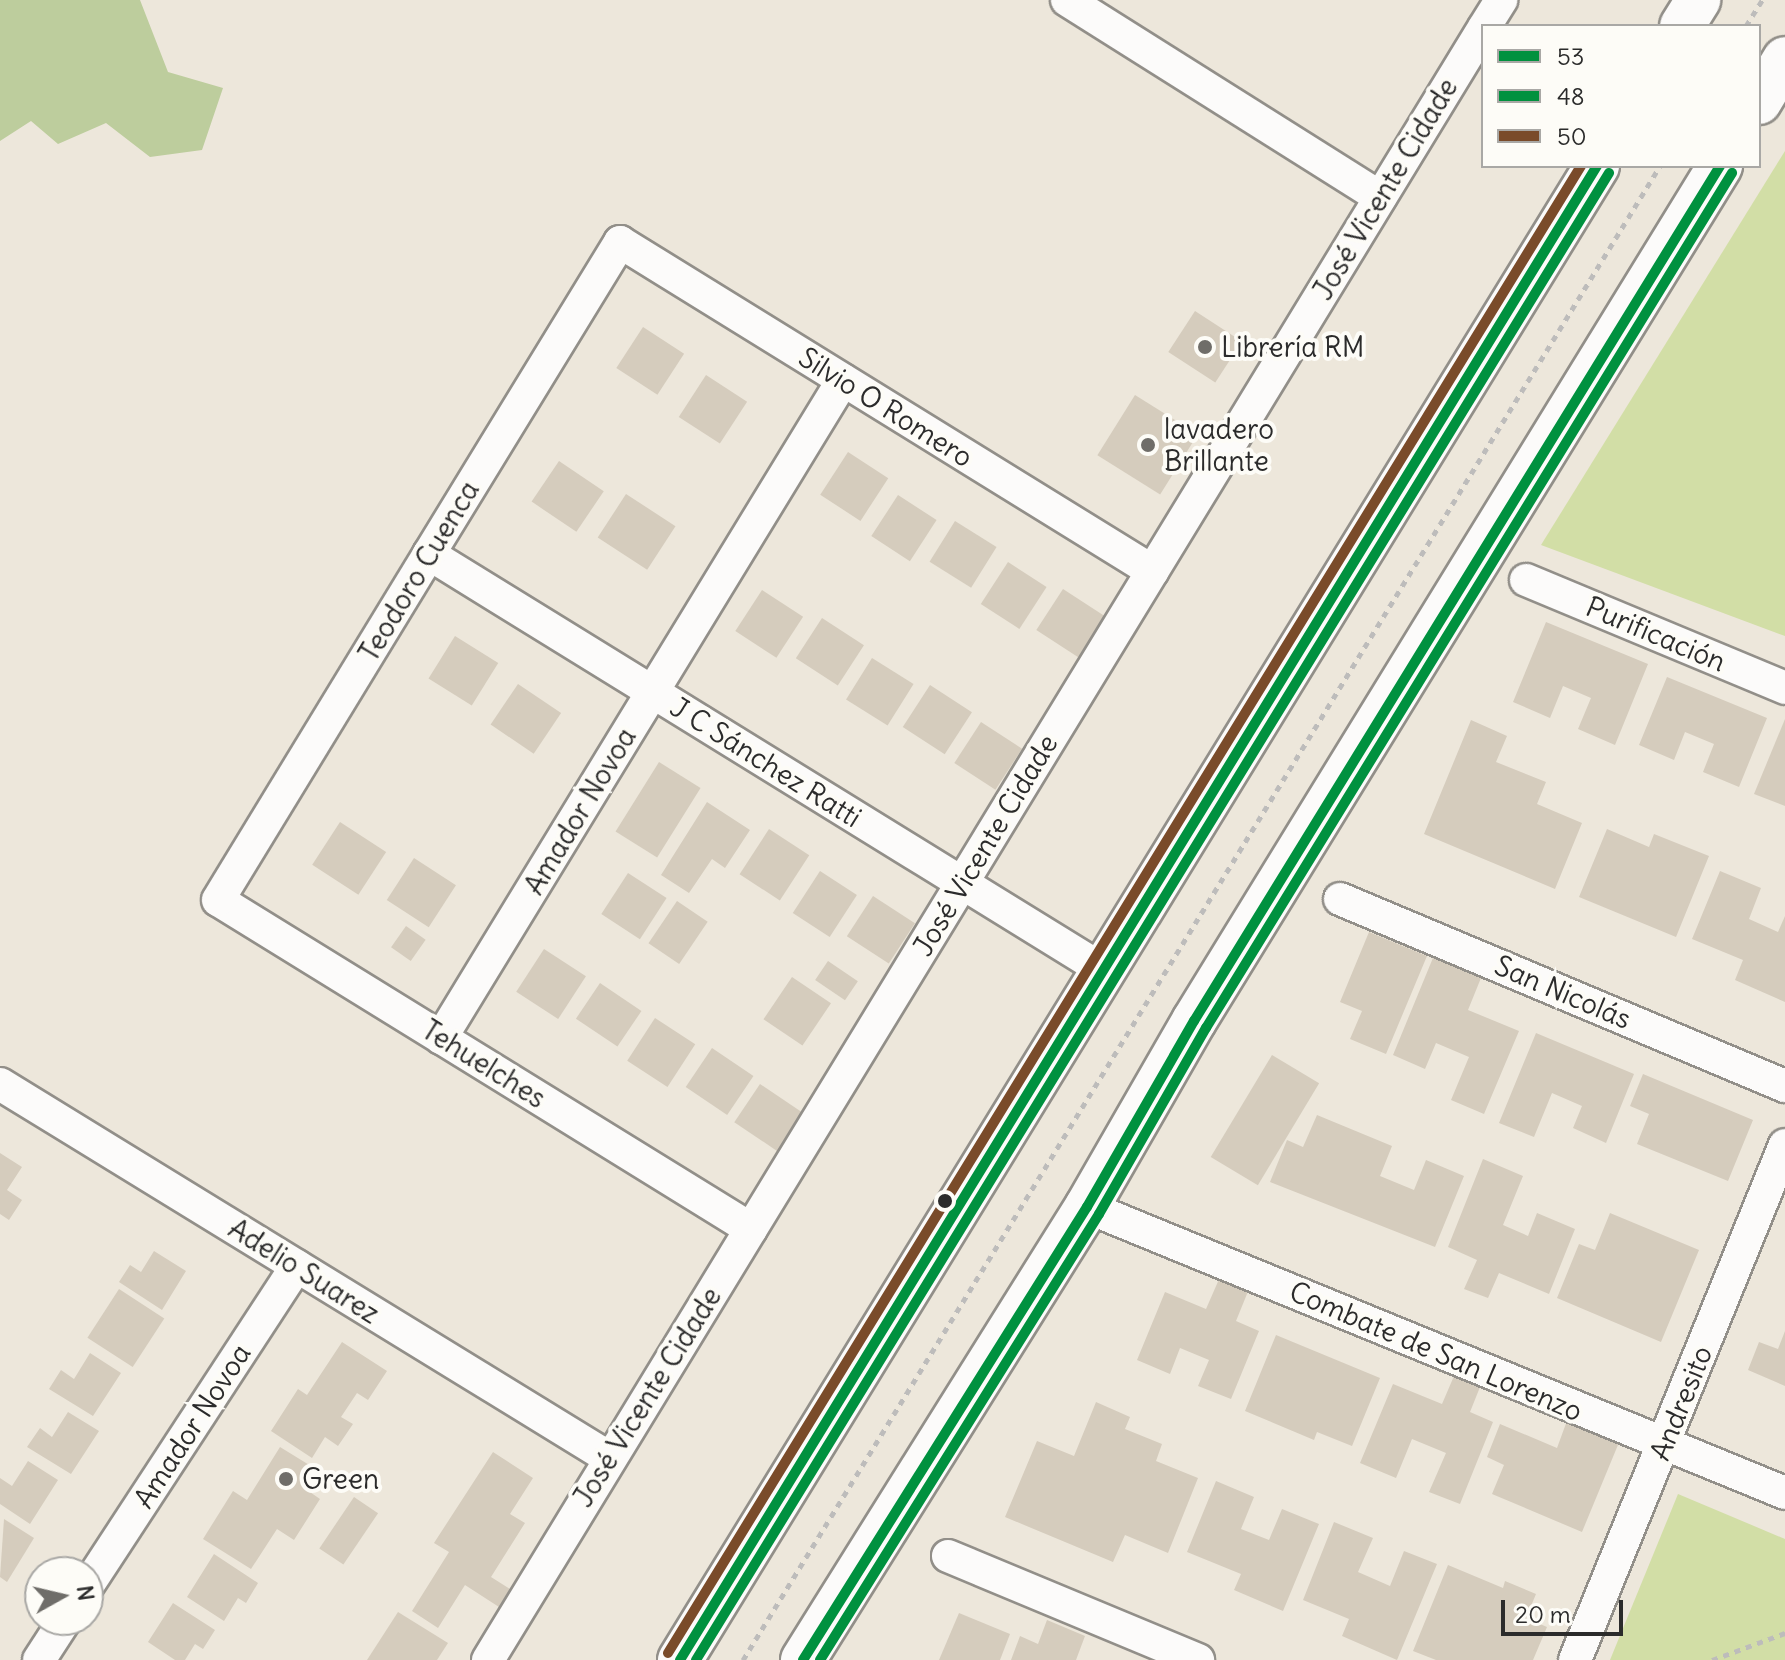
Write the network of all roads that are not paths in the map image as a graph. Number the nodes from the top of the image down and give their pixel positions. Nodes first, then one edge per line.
1 (1067, 0) edge
2 (1501, 0) edge
3 (1698, 0) edge
4 (1486, 24) edge
5 (1683, 24) edge
6 (1481, 33) edge
7 (1785, 59) edge
8 (1761, 99) edge
9 (1596, 168) edge
10 (1719, 168) edge
11 (1380, 197) junction
12 (620, 242) joint
13 (843, 380) junction
14 (429, 554) junction
15 (1152, 571) junction
16 (1526, 580) dead end
17 (1785, 688) edge
18 (652, 692) junction
19 (962, 883) junction
20 (1340, 899) dead end
21 (218, 900) joint
22 (1103, 970) junction
23 (441, 1038) junction
24 (0, 1084) edge
25 (1785, 1086) edge
26 (1785, 1145) edge
27 (1087, 1207) junction
28 (751, 1229) junction
29 (297, 1266) junction
30 (1664, 1446) junction
31 (608, 1457) junction
32 (1785, 1493) edge
33 (948, 1556) dead end
34 (104, 1561) edge
35 (55, 1636) edge
36 (39, 1660) edge
37 (488, 1660) edge
38 (680, 1660) edge
39 (803, 1660) edge
40 (1198, 1660) edge
41 (1575, 1660) edge

1 - 11 street
2 - 4 street, José Vicente Cidade
3 - 5 main road
6 - 11 street, José Vicente Cidade
7 - 8 main road
9 - 22 main road
10 - 27 main road
11 - 15 street, José Vicente Cidade
12 - 13 street, Silvio O Romero
12 - 14 street, Teodoro Cuenca
13 - 15 street, Silvio O Romero
13 - 18 street, Amador Novoa
14 - 18 street, J C Sánchez Ratti
14 - 21 street, Teodoro Cuenca
15 - 19 street, José Vicente Cidade
16 - 17 street, Purificación
18 - 19 street, J C Sánchez Ratti
18 - 23 street, Amador Novoa
19 - 22 street, J C Sánchez Ratti
19 - 28 street, José Vicente Cidade
20 - 25 street, San Nicolás
21 - 23 street, Tehuelches
22 - 38 main road
23 - 28 street, Tehuelches
24 - 29 street, Adelio Suarez
26 - 30 street, Andresito
27 - 30 street, Combate de San Lorenzo
27 - 39 main road
28 - 31 street, José Vicente Cidade
29 - 31 street, Adelio Suarez
29 - 34 street, Amador Novoa
30 - 32 street, Combate de San Lorenzo
30 - 41 street, Andresito
31 - 37 street, José Vicente Cidade
33 - 40 street
35 - 36 street

